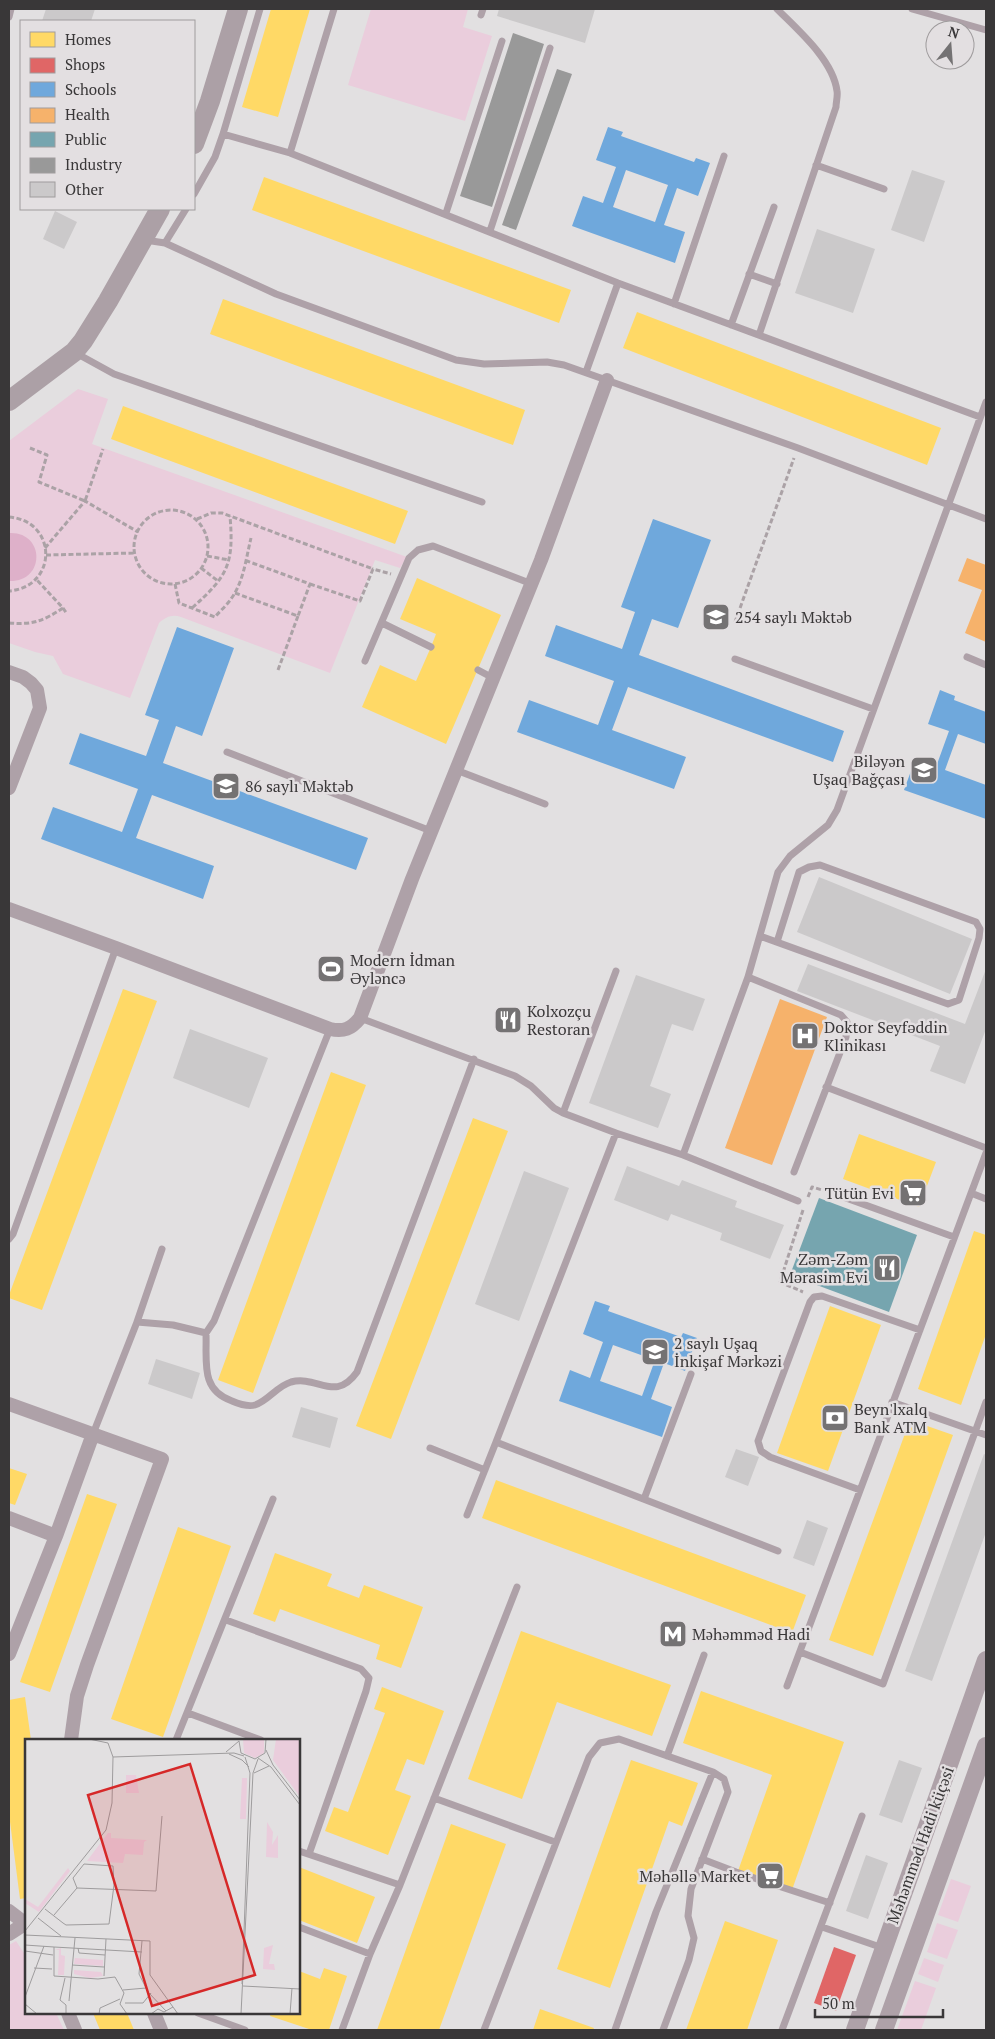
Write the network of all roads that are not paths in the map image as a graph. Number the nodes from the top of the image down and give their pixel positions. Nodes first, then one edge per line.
1 (11, 9) edge
2 (224, 9) edge
3 (238, 9) edge
4 (260, 9) edge
5 (334, 9) edge
6 (777, 9) edge
7 (912, 9) edge
8 (9, 17) edge
9 (986, 30) edge
10 (502, 41) dead end
11 (550, 48) dead end
12 (197, 116) edge
13 (224, 134) junction
14 (195, 135) edge
15 (290, 153) junction
16 (724, 156) dead end
17 (816, 165) junction
18 (884, 189) dead end
19 (195, 192) edge
20 (774, 206) dead end
21 (145, 210) edge
22 (159, 210) edge
23 (185, 210) edge
24 (446, 213) junction
25 (490, 231) junction
26 (143, 239) junction
27 (165, 243) junction
28 (749, 274) junction
29 (618, 283) junction
30 (777, 284) junction
31 (674, 304) junction
32 (731, 325) junction
33 (759, 335) junction
34 (69, 348) junction
35 (586, 372) junction
36 (607, 380) junction
37 (9, 384) edge
38 (9, 401) edge
39 (986, 402) edge
40 (980, 417) junction
41 (482, 502) dead end
42 (948, 504) junction
43 (986, 519) edge
44 (532, 584) junction
45 (382, 623) junction
46 (431, 647) dead end
47 (967, 658) dead end
48 (735, 659) dead end
49 (365, 661) dead end
50 (986, 665) edge
51 (478, 670) dead end
52 (9, 672) edge
53 (493, 678) junction
54 (873, 709) junction
55 (227, 752) dead end
56 (456, 770) junction
57 (9, 788) edge
58 (545, 804) dead end
59 (431, 831) junction
60 (9, 909) edge
61 (760, 936) junction
62 (777, 942) junction
63 (116, 948) junction
64 (616, 971) dead end
65 (748, 977) junction
66 (360, 1018) junction
67 (330, 1029) junction
68 (474, 1060) junction
69 (826, 1087) junction
70 (563, 1113) junction
71 (616, 1133) junction
72 (986, 1148) edge
73 (986, 1153) edge
74 (683, 1156) junction
75 (794, 1172) dead end
76 (971, 1193) junction
77 (846, 1198) road end
78 (986, 1199) edge
79 (798, 1201) dead end
80 (954, 1237) junction
81 (9, 1238) edge
82 (162, 1249) dead end
83 (137, 1322) junction
84 (920, 1330) junction
85 (206, 1333) junction
86 (691, 1374) dead end
87 (892, 1402) junction
88 (986, 1402) edge
89 (9, 1404) edge
90 (976, 1431) junction
91 (93, 1434) junction
92 (986, 1435) edge
93 (496, 1442) junction
94 (430, 1448) dead end
95 (485, 1470) junction
96 (860, 1490) junction
97 (273, 1499) dead end
98 (644, 1499) junction
99 (467, 1515) dead end
100 (9, 1518) edge
101 (56, 1536) junction
102 (778, 1551) dead end
103 (517, 1587) dead end
104 (226, 1620) junction
105 (800, 1652) junction
106 (9, 1654) edge
107 (704, 1655) dead end
108 (986, 1660) edge
109 (787, 1686) dead end
110 (188, 1713) junction
111 (71, 1739) edge
112 (176, 1739) edge
113 (258, 1739) edge
114 (986, 1746) edge
115 (667, 1756) junction
116 (713, 1772) junction
117 (434, 1798) junction
118 (862, 1816) dead end
119 (555, 1842) junction
120 (300, 1851) edge
121 (309, 1854) junction
122 (702, 1859) junction
123 (400, 1884) junction
124 (830, 1903) junction
125 (9, 1911) edge
126 (25, 1923) edge
127 (25, 1925) edge
128 (300, 1927) edge
129 (822, 1927) junction
130 (9, 1934) edge
131 (883, 1948) junction
132 (370, 1954) junction
133 (68, 2014) edge
134 (154, 2014) edge
135 (201, 2014) edge
136 (75, 2030) edge
137 (161, 2030) edge
138 (245, 2030) edge
139 (342, 2030) edge
140 (484, 2030) edge
141 (615, 2030) edge
142 (663, 2030) edge
143 (782, 2030) edge
144 (855, 2030) edge
145 (884, 2030) edge

1 - 8 lane
2 - 12 main road
3 - 12 main road
4 - 13 lane
5 - 15 lane
6 - 17 lane
7 - 9 lane
10 - 24 lane
11 - 25 lane
12 - 14 main road
13 - 15 lane
13 - 19 lane
15 - 24 lane
16 - 31 lane
17 - 18 lane
17 - 30 lane
20 - 28 lane
21 - 34 main road
22 - 26 main road
23 - 27 lane
24 - 25 lane
25 - 29 lane
26 - 27 lane
26 - 34 main road
27 - 35 lane
28 - 30 lane
28 - 32 lane
29 - 31 lane
29 - 35 lane
30 - 33 lane
31 - 32 lane
32 - 33 lane
33 - 40 lane
34 - 37 main road
34 - 38 main road
34 - 41 lane
35 - 36 lane
36 - 42 lane
36 - 44 street
39 - 40 lane
40 - 42 lane
42 - 43 lane
42 - 54 lane
44 - 45 lane
44 - 53 street
45 - 46 lane
45 - 49 lane
47 - 50 lane
48 - 54 lane
51 - 53 lane
52 - 57 street
53 - 56 street
54 - 61 lane
55 - 59 lane
56 - 58 lane
56 - 59 street
59 - 66 street
60 - 63 street
61 - 62 lane
61 - 65 lane
62 - 62 lane
63 - 67 street
63 - 81 lane
64 - 70 lane
65 - 69 lane
65 - 74 lane
66 - 67 street
66 - 68 lane
67 - 85 lane
68 - 70 lane
68 - 85 lane
69 - 72 lane
69 - 75 lane
70 - 71 lane
71 - 74 lane
71 - 93 lane
73 - 76 lane
74 - 79 lane
76 - 78 lane
76 - 80 lane
77 - 80 lane
80 - 84 lane
82 - 83 lane
83 - 85 lane
83 - 91 lane
84 - 87 lane
84 - 96 lane
86 - 98 lane
87 - 90 lane
87 - 96 lane
88 - 90 lane
89 - 91 street
90 - 92 lane
90 - 105 lane
91 - 101 street
91 - 111 street
93 - 95 lane
93 - 98 lane
94 - 95 lane
95 - 99 lane
96 - 105 lane
97 - 104 lane
98 - 102 lane
100 - 101 street
101 - 106 street
103 - 117 lane
104 - 110 lane
104 - 121 lane
105 - 109 lane
107 - 115 lane
108 - 131 street, Məhəmməd Hadi küçəsi
110 - 112 lane
110 - 113 lane
114 - 145 street, Məhəmməd Hadi küçəsi
115 - 116 lane
115 - 119 lane
116 - 122 lane
116 - 141 lane
117 - 119 lane
117 - 123 lane
118 - 124 lane
119 - 140 lane
120 - 121 lane
121 - 123 lane
122 - 124 lane
122 - 142 lane
123 - 132 lane
124 - 129 lane
125 - 126 street
127 - 130 street
128 - 132 lane
129 - 131 lane
129 - 143 lane
131 - 144 street, Məhəmməd Hadi küçəsi
132 - 139 lane
133 - 136 street
134 - 137 street
135 - 138 lane

